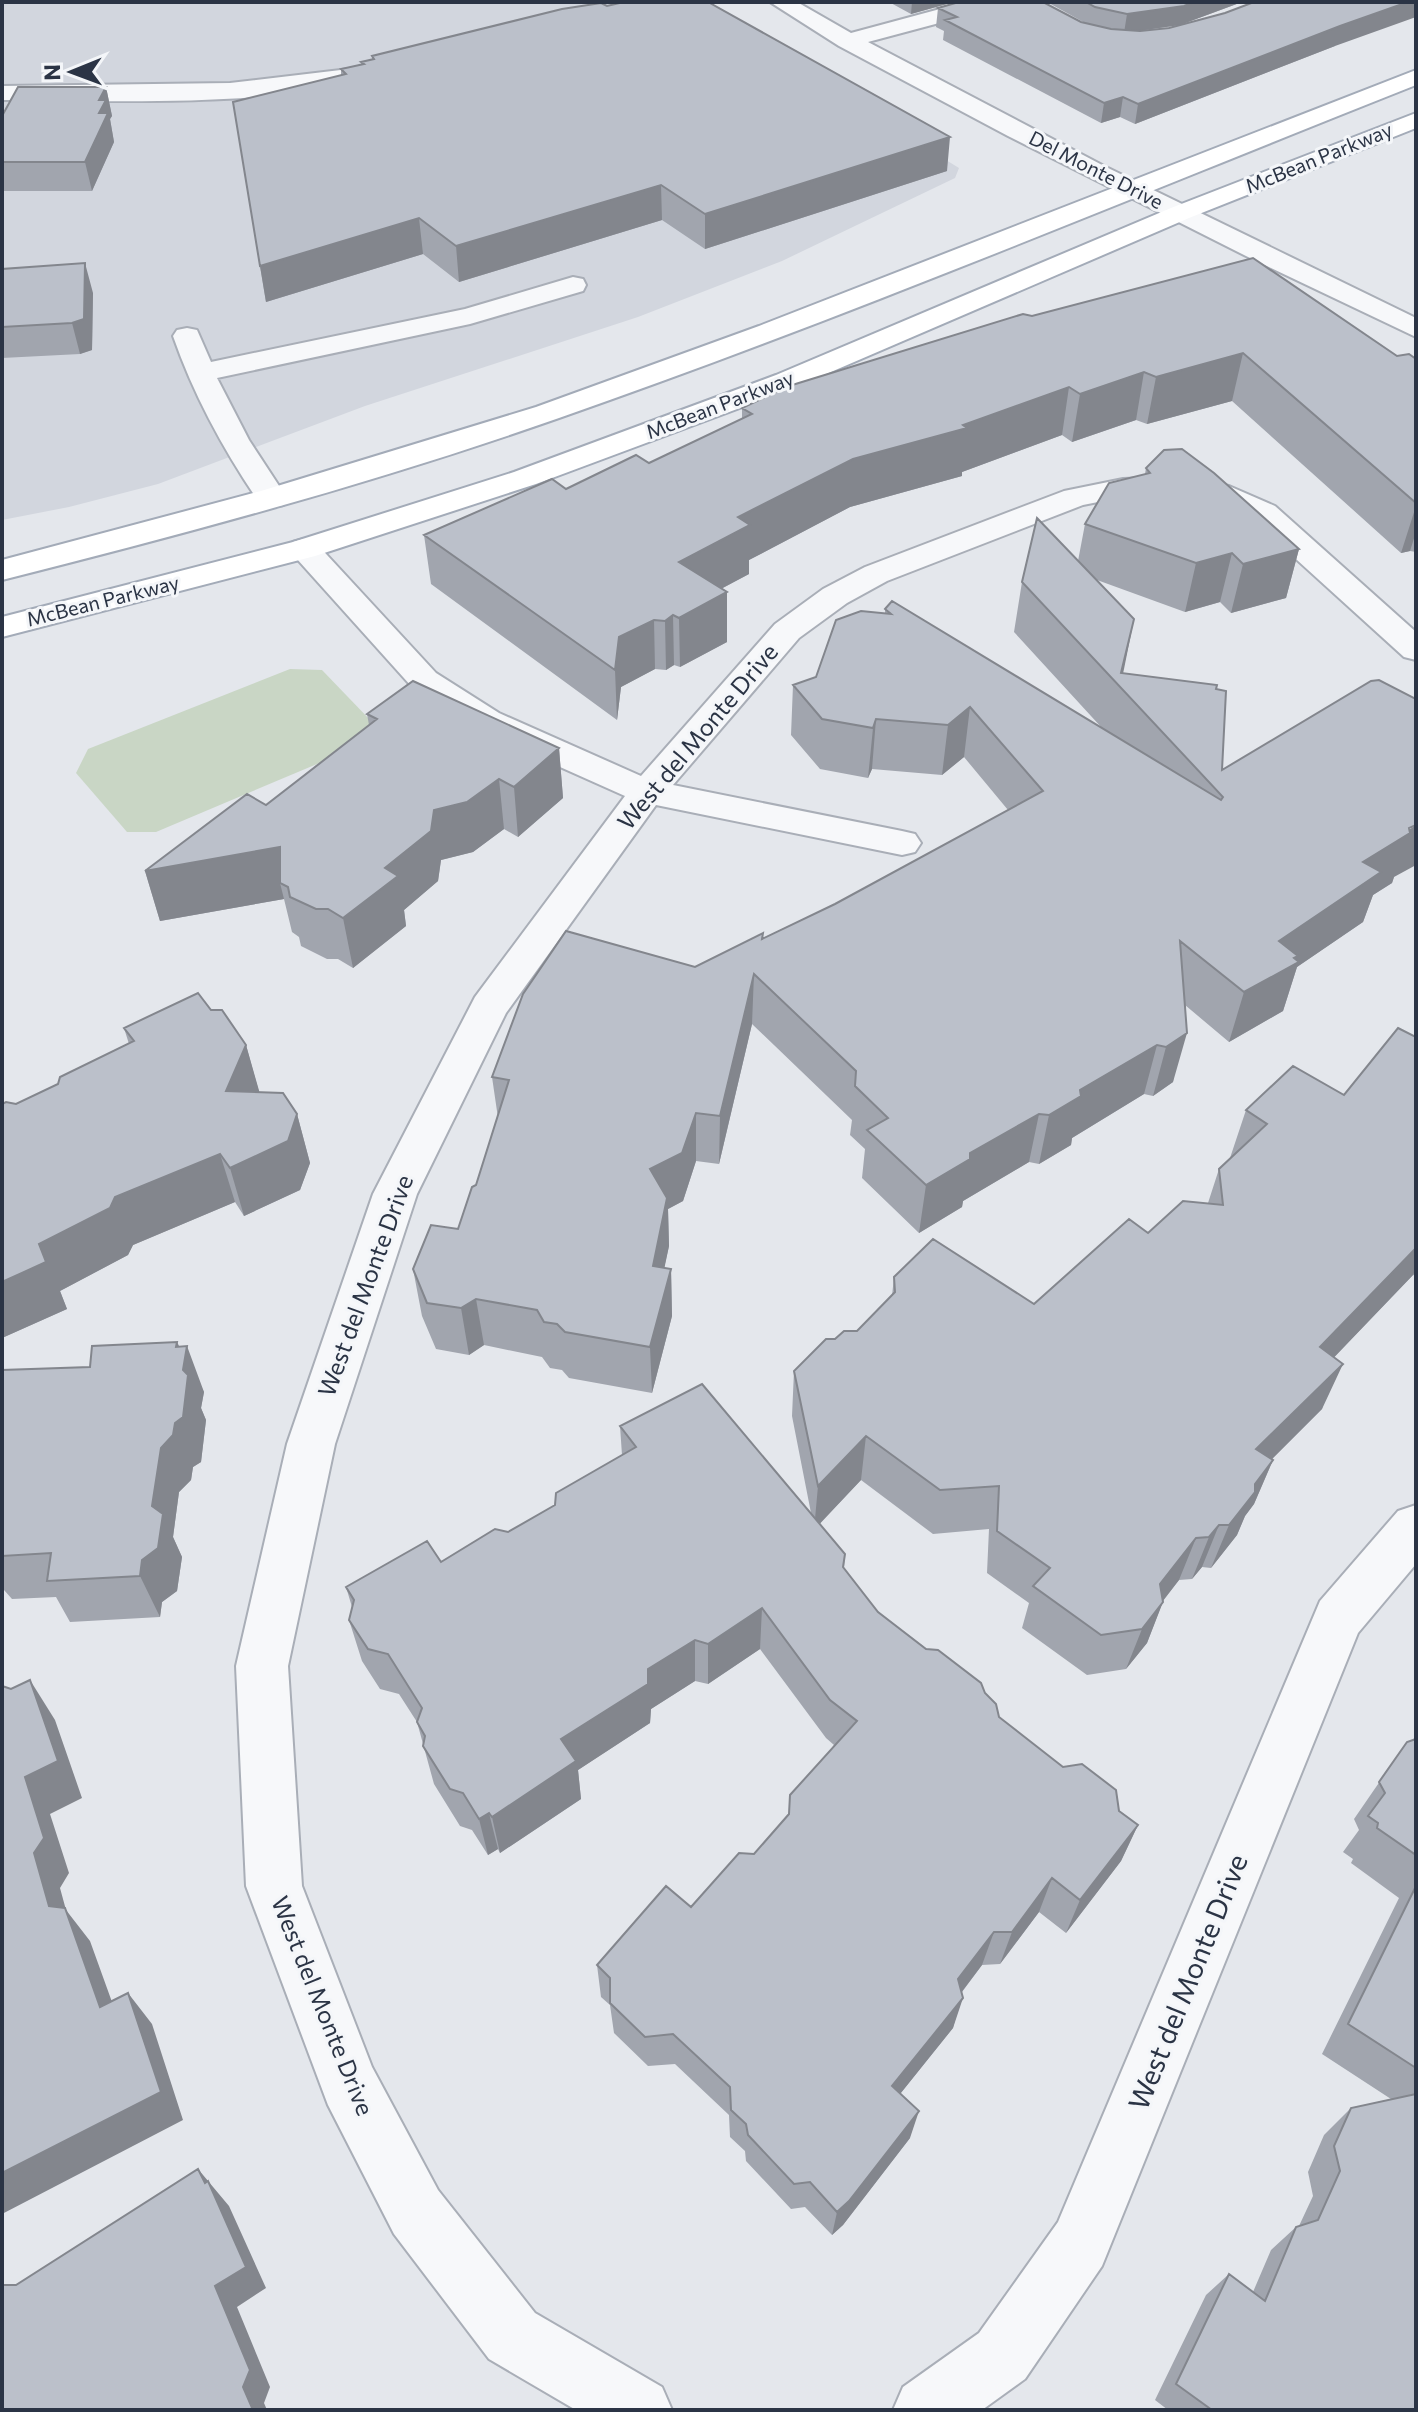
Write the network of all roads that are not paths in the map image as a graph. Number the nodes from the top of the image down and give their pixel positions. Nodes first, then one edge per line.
1 (781, 2) edge
2 (991, 2) edge
3 (847, 41) junction
4 (382, 71) edge
5 (1416, 77) edge
6 (2, 93) edge
7 (1416, 120) edge
8 (1130, 189) junction
9 (1180, 213) junction
10 (573, 285) dead end
11 (1416, 329) edge
12 (187, 336) dead end
13 (199, 373) junction
14 (272, 498) junction
15 (304, 549) junction
16 (2, 570) edge
17 (2, 627) edge
18 (1407, 631) edge
19 (647, 792) junction
20 (902, 843) dead end
21 (1416, 1527) edge
22 (639, 2410) edge
23 (926, 2410) edge

1 - 3 street, Del Monte Drive
2 - 3 street
3 - 8 street, Del Monte Drive
4 - 6 street
5 - 8 main road, McBean Parkway
7 - 9 main road, McBean Parkway
8 - 9 street, Del Monte Drive
8 - 14 main road, McBean Parkway
9 - 11 street, Del Monte Drive
9 - 15 main road, McBean Parkway
10 - 13 street
12 - 13 street
13 - 14 street
14 - 16 main road, McBean Parkway
15 - 17 main road, McBean Parkway
15 - 19 street
18 - 19 street, West del Monte Drive
19 - 20 street
19 - 22 street, West del Monte Drive
21 - 23 street, West del Monte Drive

